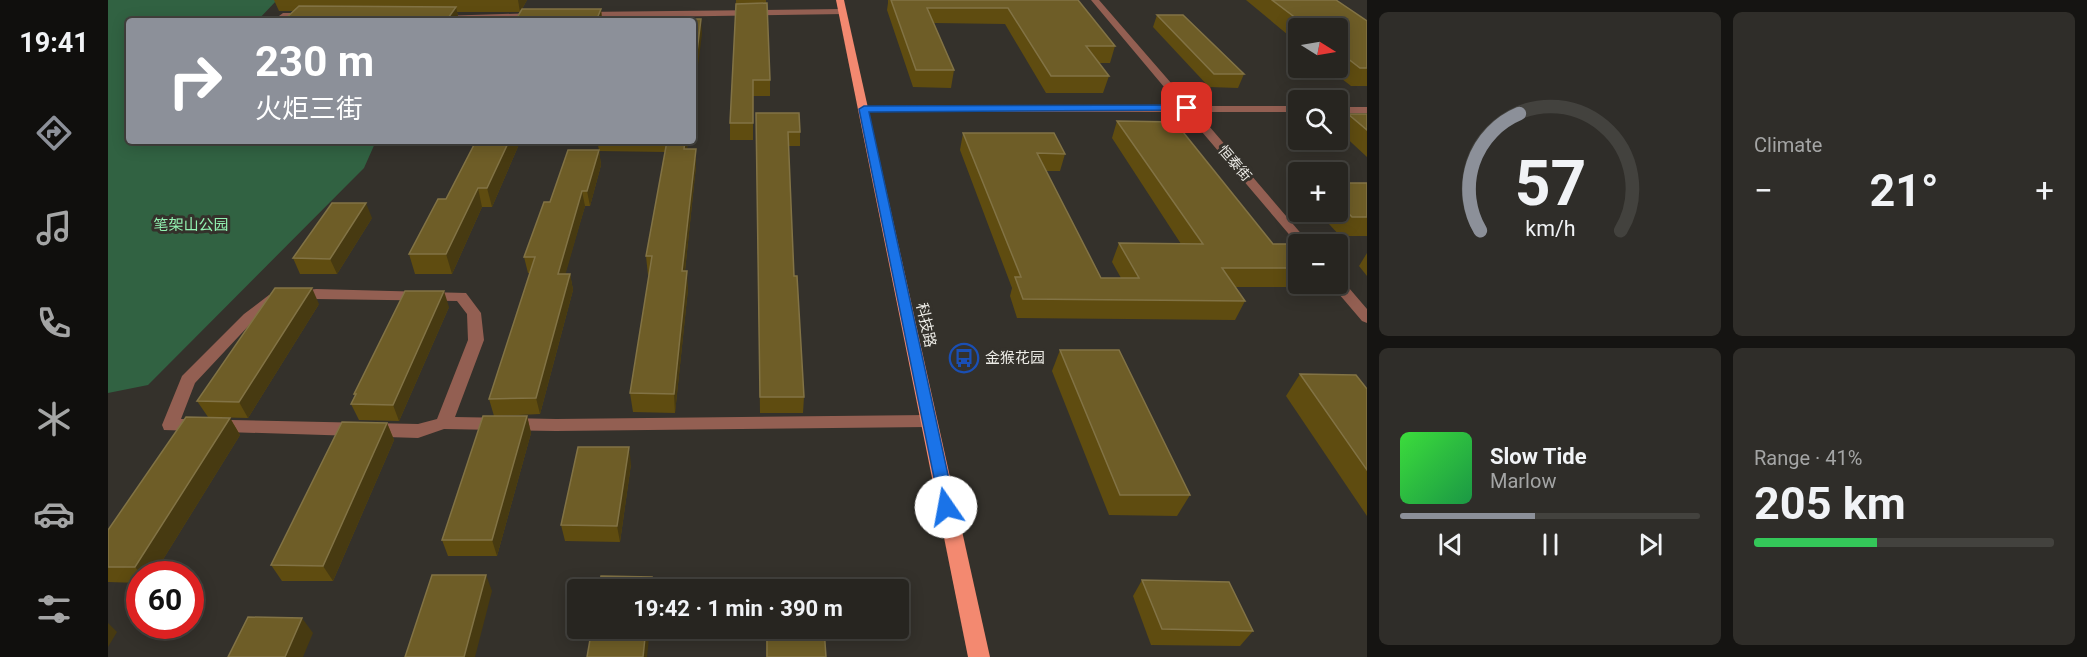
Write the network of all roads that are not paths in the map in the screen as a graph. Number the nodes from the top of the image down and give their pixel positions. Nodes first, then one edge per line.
1 (1095, 0) edge
2 (841, 6) edge
3 (283, 16) dead end
4 (316, 16) edge
5 (549, 16) edge
6 (573, 16) edge
7 (467, 18) edge
8 (1187, 108) junction
9 (864, 109) junction
10 (1288, 109) edge
11 (1348, 110) edge
12 (1367, 110) edge
13 (1295, 234) edge
14 (1347, 294) edge
15 (1367, 318) edge
16 (928, 421) junction
17 (444, 423) junction
18 (980, 657) edge

1 - 8 street, 恒泰街
2 - 6 street
2 - 9 main road, 科技路
3 - 4 street
5 - 7 street
8 - 9 street
8 - 10 street
8 - 13 street, 恒泰街
9 - 16 main road, 科技路
11 - 12 street
14 - 15 street
16 - 17 street
16 - 18 main road, 科技路
17 - 17 street

